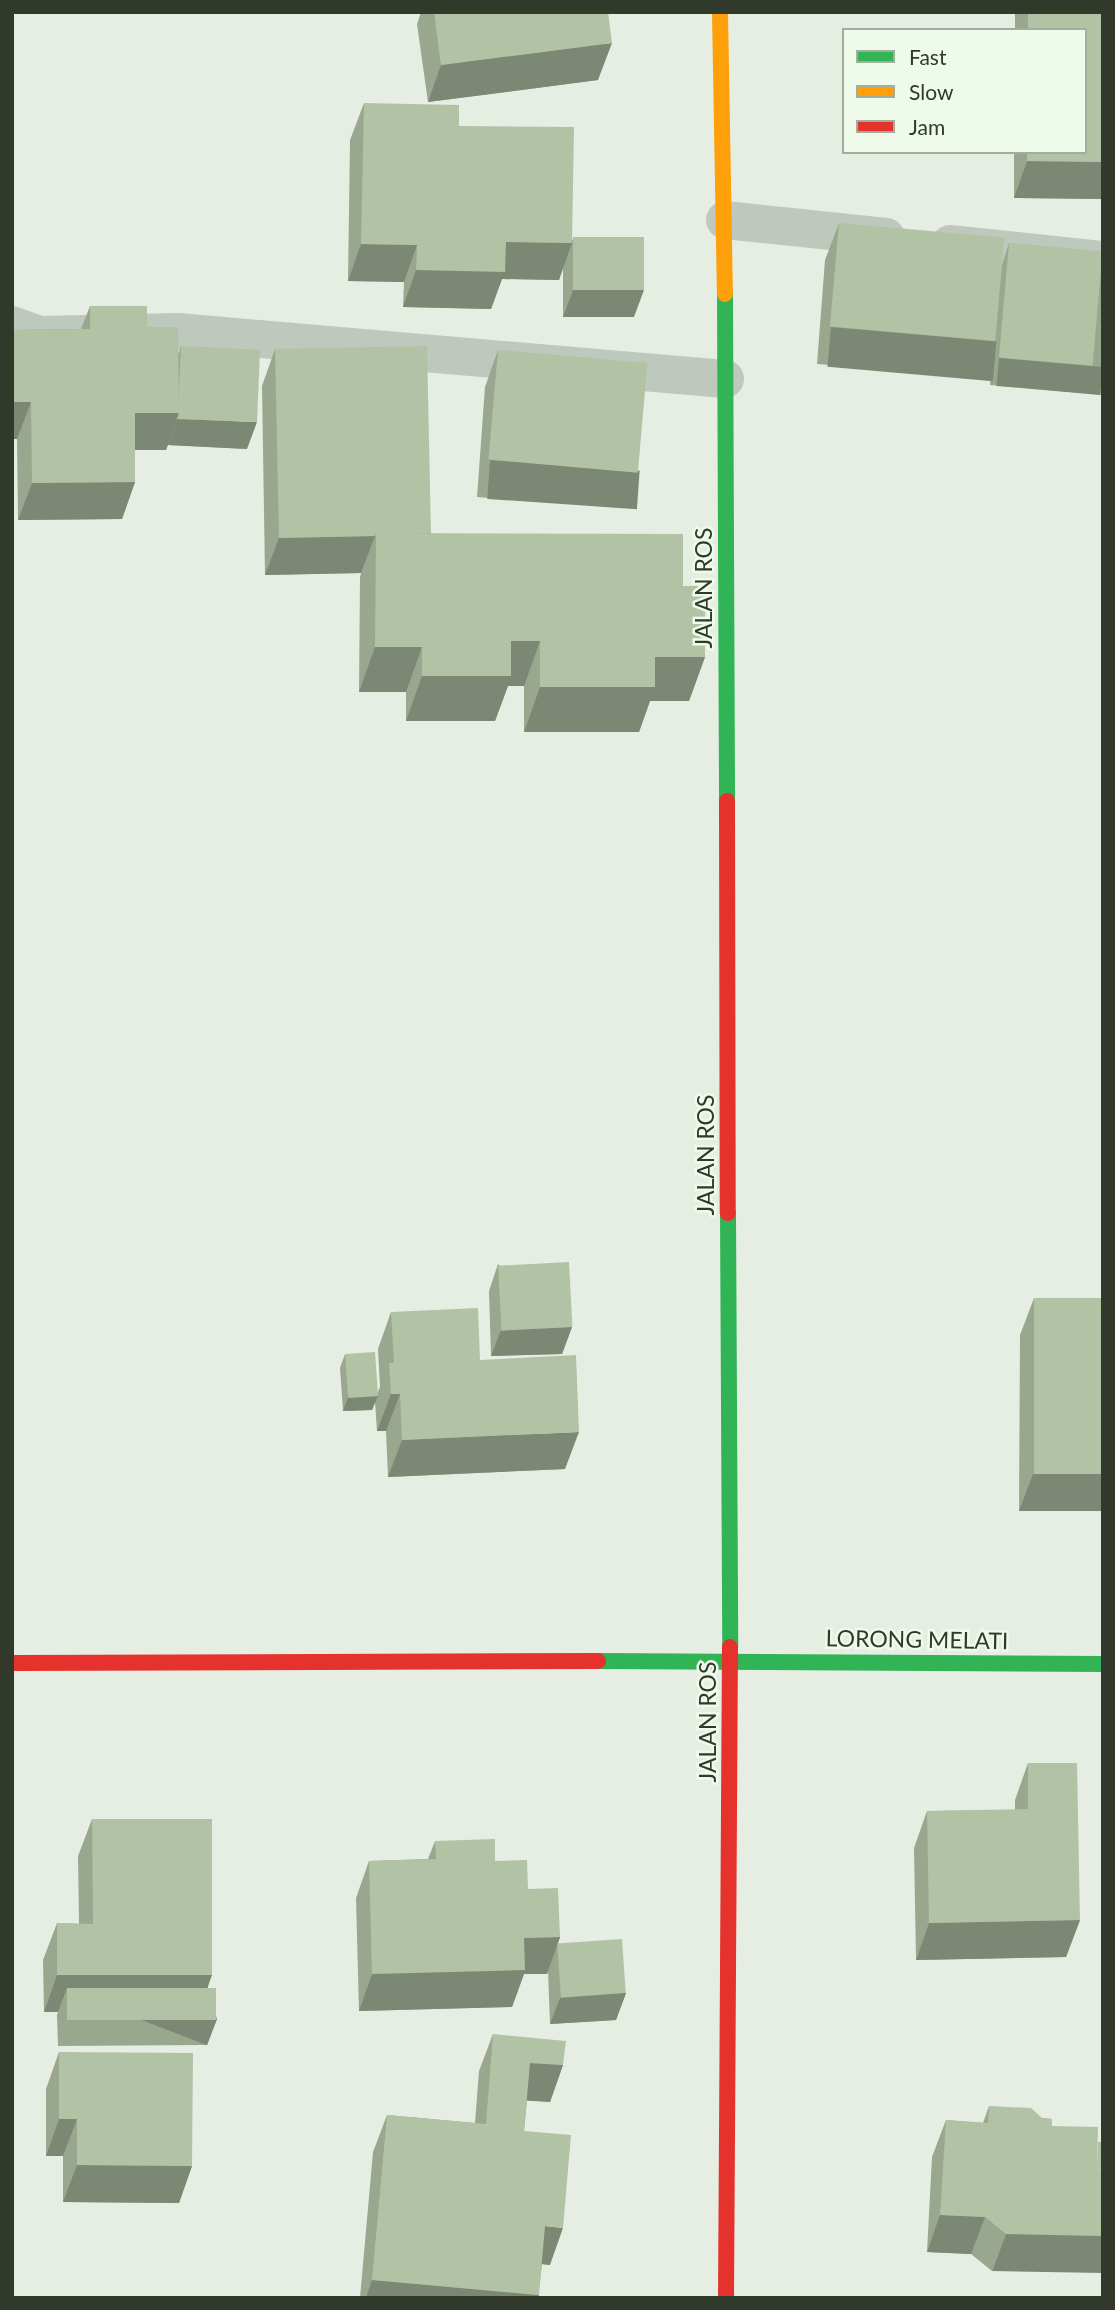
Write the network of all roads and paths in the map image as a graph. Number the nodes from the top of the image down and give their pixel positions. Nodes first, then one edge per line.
1 (720, 12) edge
2 (725, 219) junction
3 (1103, 260) edge
4 (12, 324) edge
5 (725, 379) junction
6 (730, 1660) junction
7 (12, 1663) edge
8 (1103, 1664) edge
9 (726, 2298) edge

1 - 2 street, JALAN ROS
2 - 3 street
2 - 5 street, JALAN ROS
4 - 5 street
5 - 6 street, JALAN ROS
6 - 7 street, LORONG MELATI
6 - 8 street, LORONG MELATI
6 - 9 street, JALAN ROS

